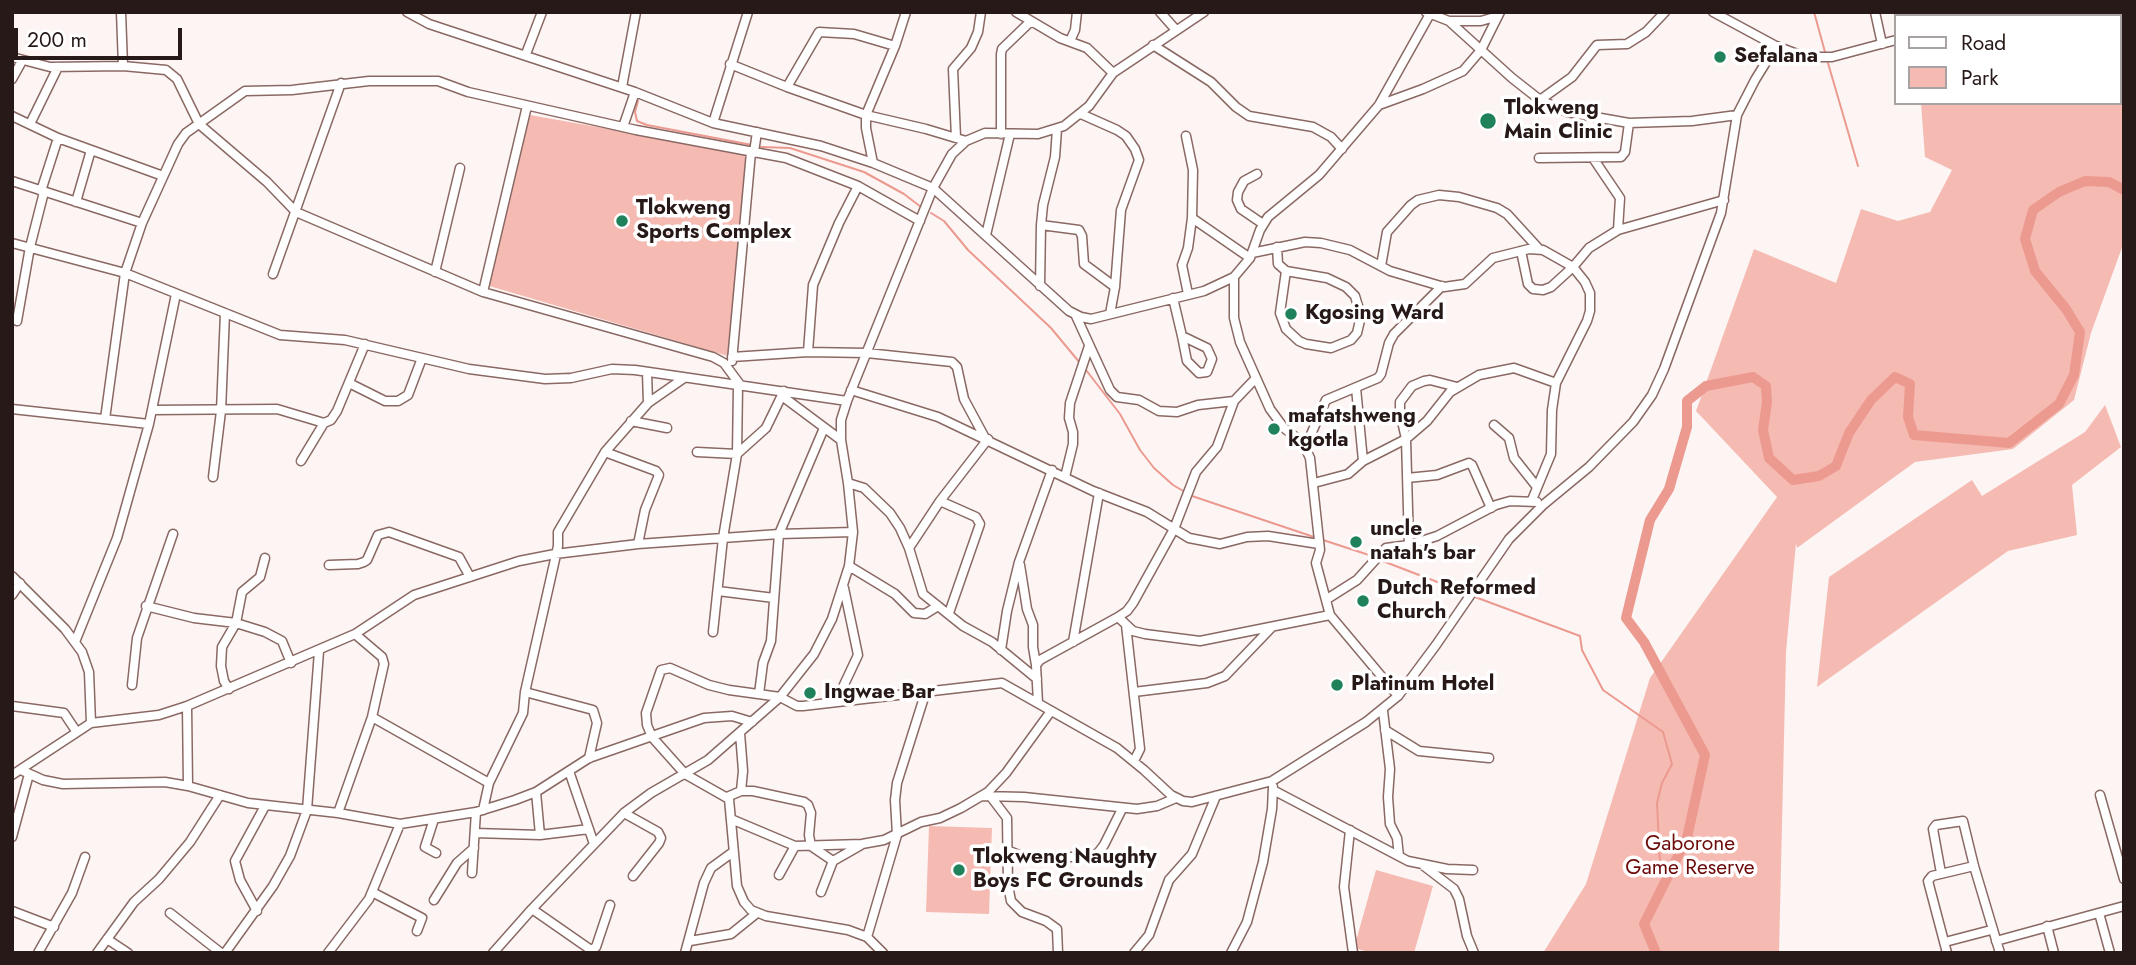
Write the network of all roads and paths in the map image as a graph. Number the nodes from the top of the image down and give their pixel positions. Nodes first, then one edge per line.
1 (121, 12) edge
2 (407, 12) edge
3 (542, 12) edge
4 (636, 12) edge
5 (748, 12) edge
6 (906, 12) edge
7 (981, 12) edge
8 (1077, 12) edge
9 (1160, 12) edge
10 (1204, 12) edge
11 (1665, 12) edge
12 (1713, 12) edge
13 (1875, 12) edge
14 (1018, 13) edge
15 (1428, 13) edge
16 (1499, 14) edge
17 (1449, 21) junction
18 (1030, 22) junction
19 (1177, 30) junction
20 (1895, 40) edge
21 (1070, 41) junction
22 (1882, 44) junction
23 (1153, 45) junction
24 (895, 46) junction
25 (1776, 47) junction
26 (1481, 50) junction
27 (526, 54) junction
28 (12, 57) edge
29 (22, 61) junction
30 (730, 64) junction
31 (123, 66) junction
32 (58, 67) junction
33 (1113, 73) junction
34 (12, 79) edge
35 (341, 83) junction
36 (622, 87) junction
37 (787, 87) junction
38 (635, 92) junction
39 (1540, 100) junction
40 (1379, 105) junction
41 (527, 106) junction
42 (1081, 114) junction
43 (866, 115) junction
44 (1737, 115) junction
45 (12, 116) edge
46 (713, 123) junction
47 (1629, 123) junction
48 (30, 124) junction
49 (199, 124) junction
50 (623, 127) junction
51 (1057, 129) junction
52 (757, 131) junction
53 (1005, 134) junction
54 (1186, 136) dead end
55 (58, 138) junction
56 (956, 138) junction
57 (965, 141) junction
58 (1342, 149) junction
59 (91, 150) junction
60 (752, 152) junction
61 (1539, 158) dead end
62 (1592, 158) junction
63 (873, 163) junction
64 (460, 168) dead end
65 (1257, 174) dead end
66 (163, 176) junction
67 (12, 181) edge
68 (858, 186) junction
69 (933, 188) junction
70 (43, 191) junction
71 (1724, 200) junction
72 (76, 202) junction
73 (296, 212) junction
74 (1192, 218) junction
75 (920, 221) junction
76 (142, 223) junction
77 (1263, 224) junction
78 (1041, 225) junction
79 (1618, 230) junction
80 (986, 235) junction
81 (12, 243) edge
82 (30, 247) junction
83 (1277, 247) junction
84 (1539, 249) junction
85 (1521, 251) junction
86 (1251, 256) junction
87 (1381, 266) junction
88 (1573, 267) junction
89 (1286, 271) junction
90 (435, 272) junction
91 (125, 273) junction
92 (273, 274) dead end
93 (1234, 277) junction
94 (1040, 286) junction
95 (1442, 286) junction
96 (1115, 287) junction
97 (483, 292) junction
98 (176, 294) junction
99 (1188, 294) junction
100 (1173, 298) junction
101 (225, 313) junction
102 (1110, 314) junction
103 (1076, 316) junction
104 (18, 321) dead end
105 (1182, 336) junction
106 (365, 344) junction
107 (1089, 346) junction
108 (808, 352) junction
109 (867, 353) junction
110 (732, 357) junction
111 (422, 358) junction
112 (647, 372) junction
113 (731, 372) junction
114 (684, 378) junction
115 (1256, 378) junction
116 (349, 383) junction
117 (1556, 383) junction
118 (740, 386) junction
119 (1457, 387) junction
120 (1356, 388) junction
121 (851, 390) junction
122 (783, 393) junction
123 (847, 401) junction
124 (1234, 401) junction
125 (648, 403) junction
126 (12, 409) edge
127 (152, 410) junction
128 (221, 411) junction
129 (105, 419) junction
130 (631, 421) junction
131 (324, 423) junction
132 (149, 424) junction
133 (1494, 425) dead end
134 (667, 428) dead end
135 (824, 428) junction
136 (986, 439) junction
137 (1406, 439) junction
138 (841, 440) junction
139 (1305, 447) junction
140 (605, 452) junction
141 (697, 452) dead end
142 (737, 454) junction
143 (301, 461) dead end
144 (1363, 461) junction
145 (1052, 470) junction
146 (213, 477) dead end
147 (1065, 477) junction
148 (1407, 478) junction
149 (848, 483) junction
150 (1314, 483) junction
151 (1537, 487) junction
152 (1099, 493) junction
153 (1532, 500) junction
154 (940, 501) junction
155 (1543, 505) junction
156 (1491, 508) junction
157 (1174, 529) junction
158 (853, 532) junction
159 (173, 534) dead end
160 (779, 534) junction
161 (723, 538) junction
162 (638, 544) junction
163 (1319, 544) junction
164 (1409, 545) junction
165 (909, 548) junction
166 (555, 554) junction
167 (265, 558) dead end
168 (1019, 562) junction
169 (329, 565) dead end
170 (849, 566) junction
171 (468, 572) junction
172 (12, 576) edge
173 (20, 583) junction
174 (844, 585) junction
175 (718, 591) junction
176 (12, 595) edge
177 (774, 598) junction
178 (1327, 599) junction
179 (146, 606) junction
180 (933, 609) junction
181 (949, 613) junction
182 (1331, 615) junction
183 (1118, 617) junction
184 (236, 623) junction
185 (1126, 625) junction
186 (1272, 626) junction
187 (713, 632) dead end
188 (355, 634) junction
189 (75, 642) junction
190 (1073, 642) junction
191 (1002, 650) junction
192 (319, 651) junction
193 (291, 663) junction
194 (1036, 665) junction
195 (1037, 679) junction
196 (132, 685) dead end
197 (229, 689) junction
198 (926, 691) junction
199 (525, 692) junction
200 (1134, 692) junction
201 (759, 694) junction
202 (1398, 696) junction
203 (780, 697) junction
204 (843, 697) junction
205 (1038, 703) junction
206 (12, 706) edge
207 (187, 706) junction
208 (1051, 711) junction
209 (1383, 711) junction
210 (372, 717) junction
211 (752, 722) junction
212 (91, 723) junction
213 (1385, 730) junction
214 (76, 731) junction
215 (740, 733) junction
216 (652, 737) junction
217 (1137, 756) junction
218 (589, 758) junction
219 (1489, 758) dead end
220 (569, 771) junction
221 (25, 772) junction
222 (12, 775) edge
223 (685, 775) junction
224 (489, 783) junction
225 (1273, 785) junction
226 (188, 786) junction
227 (741, 791) junction
228 (536, 792) junction
229 (220, 794) junction
230 (2100, 795) dead end
231 (981, 796) junction
232 (1216, 796) junction
233 (727, 797) junction
234 (991, 797) junction
235 (1176, 798) junction
236 (265, 806) junction
237 (1122, 808) junction
238 (307, 810) junction
239 (480, 811) junction
240 (338, 813) junction
241 (624, 813) junction
242 (434, 819) junction
243 (732, 819) junction
244 (400, 824) junction
245 (589, 829) junction
246 (1350, 830) junction
247 (475, 833) junction
248 (540, 835) junction
249 (897, 835) junction
250 (12, 837) edge
251 (594, 844) junction
252 (862, 844) junction
253 (842, 845) junction
254 (795, 846) junction
255 (811, 846) junction
256 (474, 848) junction
257 (1007, 850) junction
258 (733, 852) junction
259 (436, 853) dead end
260 (846, 854) junction
261 (1399, 856) junction
262 (85, 858) dead end
263 (833, 861) junction
264 (1421, 864) junction
265 (1974, 866) junction
266 (1473, 870) dead end
267 (472, 873) dead end
268 (1941, 873) junction
269 (2123, 873) edge
270 (779, 875) dead end
271 (633, 876) dead end
272 (372, 892) junction
273 (821, 892) dead end
274 (434, 900) dead end
275 (610, 905) dead end
276 (2124, 906) edge
277 (532, 909) junction
278 (12, 911) edge
279 (257, 911) junction
280 (170, 913) dead end
281 (757, 913) junction
282 (2099, 913) junction
283 (2047, 926) junction
284 (54, 927) junction
285 (1991, 930) junction
286 (417, 931) dead end
287 (867, 937) junction
288 (107, 939) junction
289 (690, 941) junction
290 (1945, 942) junction
291 (1996, 942) junction
292 (1138, 951) edge
293 (38, 953) edge
294 (97, 953) edge
295 (128, 953) edge
296 (223, 953) edge
297 (328, 953) edge
298 (493, 953) edge
299 (685, 953) edge
300 (883, 953) edge
301 (1058, 953) edge
302 (1231, 953) edge
303 (1353, 953) edge
304 (1474, 953) edge
305 (1947, 953) edge
306 (2000, 953) edge
307 (2054, 953) edge
308 (2110, 953) edge

1 - 31 street
2 - 27 street
3 - 27 street
4 - 36 street
5 - 30 street
6 - 24 street
7 - 56 street
8 - 21 street
9 - 19 street
10 - 19 street
11 - 39 street
12 - 25 street
13 - 22 street
14 - 18 street
15 - 17 street
15 - 40 street
16 - 17 street
16 - 26 street
17 - 26 street
18 - 21 street
18 - 53 street
19 - 23 street
20 - 22 street
21 - 33 street
22 - 25 street
23 - 33 street
23 - 58 street
24 - 37 street
24 - 43 street
25 - 44 street
26 - 39 street
26 - 40 street
27 - 36 street
28 - 29 street
29 - 32 street
29 - 34 street
30 - 37 street
30 - 46 street
31 - 32 street
31 - 49 street
32 - 48 street
33 - 42 street
35 - 41 street
35 - 49 street
35 - 73 street
36 - 38 street
37 - 43 street
38 - 46 street
38 - 50 street
39 - 47 street
40 - 58 street
41 - 50 street
41 - 97 street
42 - 51 street
42 - 96 street
43 - 56 street
43 - 63 street
44 - 47 street
44 - 71 street
45 - 48 street
46 - 52 street
47 - 62 street
48 - 55 street
49 - 66 street
49 - 73 street
50 - 60 street
51 - 53 street
51 - 78 street
52 - 60 street
52 - 63 street
53 - 57 street
53 - 80 street
54 - 74 street
55 - 59 street
55 - 70 street
56 - 57 street
57 - 69 street
58 - 77 street
59 - 66 street
59 - 72 street
60 - 68 street
60 - 110 street
61 - 62 street
62 - 79 street
63 - 69 street
64 - 90 street
65 - 77 street
66 - 76 street
67 - 70 street
68 - 75 street
68 - 108 street
69 - 75 street
69 - 80 street
70 - 72 street
70 - 82 street
71 - 79 street
71 - 155 street
72 - 76 street
73 - 90 street
73 - 92 street
74 - 86 street
74 - 99 street
75 - 109 street
76 - 91 street
77 - 86 street
78 - 94 street
78 - 96 street
79 - 88 street
80 - 94 street
81 - 82 street
82 - 91 street
82 - 104 street
83 - 86 street
83 - 87 street
83 - 89 street
84 - 85 street
84 - 87 street
84 - 88 street
85 - 88 street
85 - 95 street
86 - 93 street
87 - 95 street
88 - 117 street
89 - 89 street
90 - 97 street
91 - 98 street
91 - 129 street
93 - 99 street
93 - 115 street
94 - 103 street
95 - 120 street
96 - 102 street
97 - 113 street
98 - 101 street
98 - 127 street
99 - 100 street
100 - 102 street
100 - 105 street
101 - 106 street
101 - 128 street
102 - 103 street
103 - 107 street
105 - 105 street
106 - 111 street
106 - 116 street
107 - 124 street
107 - 147 street
108 - 109 street
108 - 110 street
109 - 121 street
109 - 136 street
110 - 113 street
111 - 112 street
111 - 116 street
112 - 114 street
112 - 125 street
113 - 118 street
114 - 118 street
114 - 125 street
115 - 124 street
115 - 139 street
116 - 131 street
117 - 119 street
117 - 151 street
118 - 122 street
118 - 142 street
119 - 137 street
119 - 137 street
120 - 139 street
120 - 144 street
121 - 123 street
121 - 136 street
122 - 123 street
122 - 135 street
122 - 142 street
123 - 138 street
124 - 157 street
125 - 130 street
126 - 129 street
127 - 128 street
127 - 132 street
128 - 131 street
128 - 146 street
129 - 132 street
130 - 134 street
130 - 140 street
131 - 143 street
132 - 189 street
133 - 151 street
135 - 138 street
135 - 160 street
136 - 145 street
136 - 154 street
137 - 144 street
137 - 148 street
138 - 149 street
139 - 150 street
140 - 162 street
140 - 166 street
141 - 142 street
142 - 161 street
144 - 150 street
145 - 147 street
145 - 168 street
147 - 152 street
148 - 156 street
148 - 164 street
149 - 158 street
149 - 165 street
150 - 163 street
151 - 153 street
152 - 157 street
152 - 190 street
153 - 155 street
153 - 156 street
154 - 165 street
154 - 181 street
155 - 202 street
156 - 164 street
157 - 163 street
157 - 183 street
158 - 160 street
158 - 170 street
159 - 179 street
160 - 161 street
160 - 177 street
161 - 162 street
161 - 175 street
162 - 166 street
163 - 178 street
164 - 178 street
165 - 180 street
166 - 171 street
166 - 199 street
167 - 184 street
168 - 191 street
168 - 194 street
169 - 171 street
170 - 174 street
170 - 180 street
171 - 188 street
172 - 173 street
173 - 176 street
173 - 189 street
174 - 203 street
174 - 204 street
175 - 177 street
175 - 187 street
177 - 201 street
178 - 182 street
179 - 184 street
179 - 196 street
180 - 181 street
181 - 191 street
182 - 186 street
182 - 202 street
183 - 185 street
183 - 190 street
184 - 193 street
184 - 197 street
185 - 186 street
185 - 200 street
186 - 200 street
188 - 192 street
188 - 210 street
189 - 212 street
190 - 194 street
191 - 195 street
192 - 193 street
192 - 238 street
193 - 197 street
194 - 195 street
195 - 205 street
197 - 207 street
198 - 204 street
198 - 205 street
198 - 249 street
199 - 218 street
199 - 224 street
200 - 217 street
201 - 203 street
201 - 216 street
202 - 209 street
203 - 204 street
203 - 211 street
205 - 208 street
206 - 214 street
207 - 212 street
207 - 226 street
208 - 217 street
208 - 231 street
209 - 213 street
209 - 225 street
210 - 224 street
210 - 240 street
211 - 215 street
211 - 216 street
212 - 214 street
213 - 219 street
213 - 261 street
214 - 221 street
215 - 223 street
215 - 227 street
216 - 218 street
216 - 223 street
217 - 235 street
218 - 220 street
220 - 228 street
220 - 245 street
221 - 222 street
221 - 226 street
221 - 250 street
223 - 233 street
223 - 241 street
224 - 239 street
225 - 232 street
225 - 246 street
225 - 302 street
226 - 229 street
227 - 233 street
227 - 255 street
228 - 239 street
228 - 248 street
229 - 236 street
229 - 288 street
230 - 269 street
231 - 234 street
231 - 249 street
232 - 235 street
232 - 292 street
233 - 243 street
234 - 237 street
234 - 257 street
235 - 237 street
236 - 238 street
236 - 279 street
237 - 257 street
238 - 240 street
238 - 279 street
239 - 242 street
239 - 247 street
240 - 244 street
241 - 251 street
241 - 271 street
242 - 244 street
242 - 259 street
243 - 254 street
243 - 258 street
244 - 272 street
245 - 248 street
245 - 251 street
246 - 261 street
246 - 303 street
247 - 248 street
247 - 256 street
249 - 252 street
249 - 287 street
251 - 277 street
252 - 253 street
252 - 260 street
253 - 255 street
253 - 260 street
254 - 255 street
254 - 270 street
255 - 263 street
256 - 267 street
256 - 274 street
257 - 301 street
258 - 281 street
258 - 289 street
260 - 263 street
261 - 264 street
262 - 284 street
263 - 273 street
264 - 266 street
264 - 304 street
265 - 268 street
265 - 268 street
265 - 285 street
268 - 290 street
272 - 286 street
272 - 297 street
275 - 277 street
276 - 282 street
277 - 298 street
278 - 284 street
279 - 296 street
280 - 296 street
281 - 287 street
281 - 289 street
282 - 283 street
282 - 308 street
283 - 291 street
283 - 307 street
284 - 293 street
285 - 290 street
285 - 291 street
287 - 300 street
288 - 294 street
288 - 295 street
289 - 299 street
290 - 305 street
291 - 306 street

